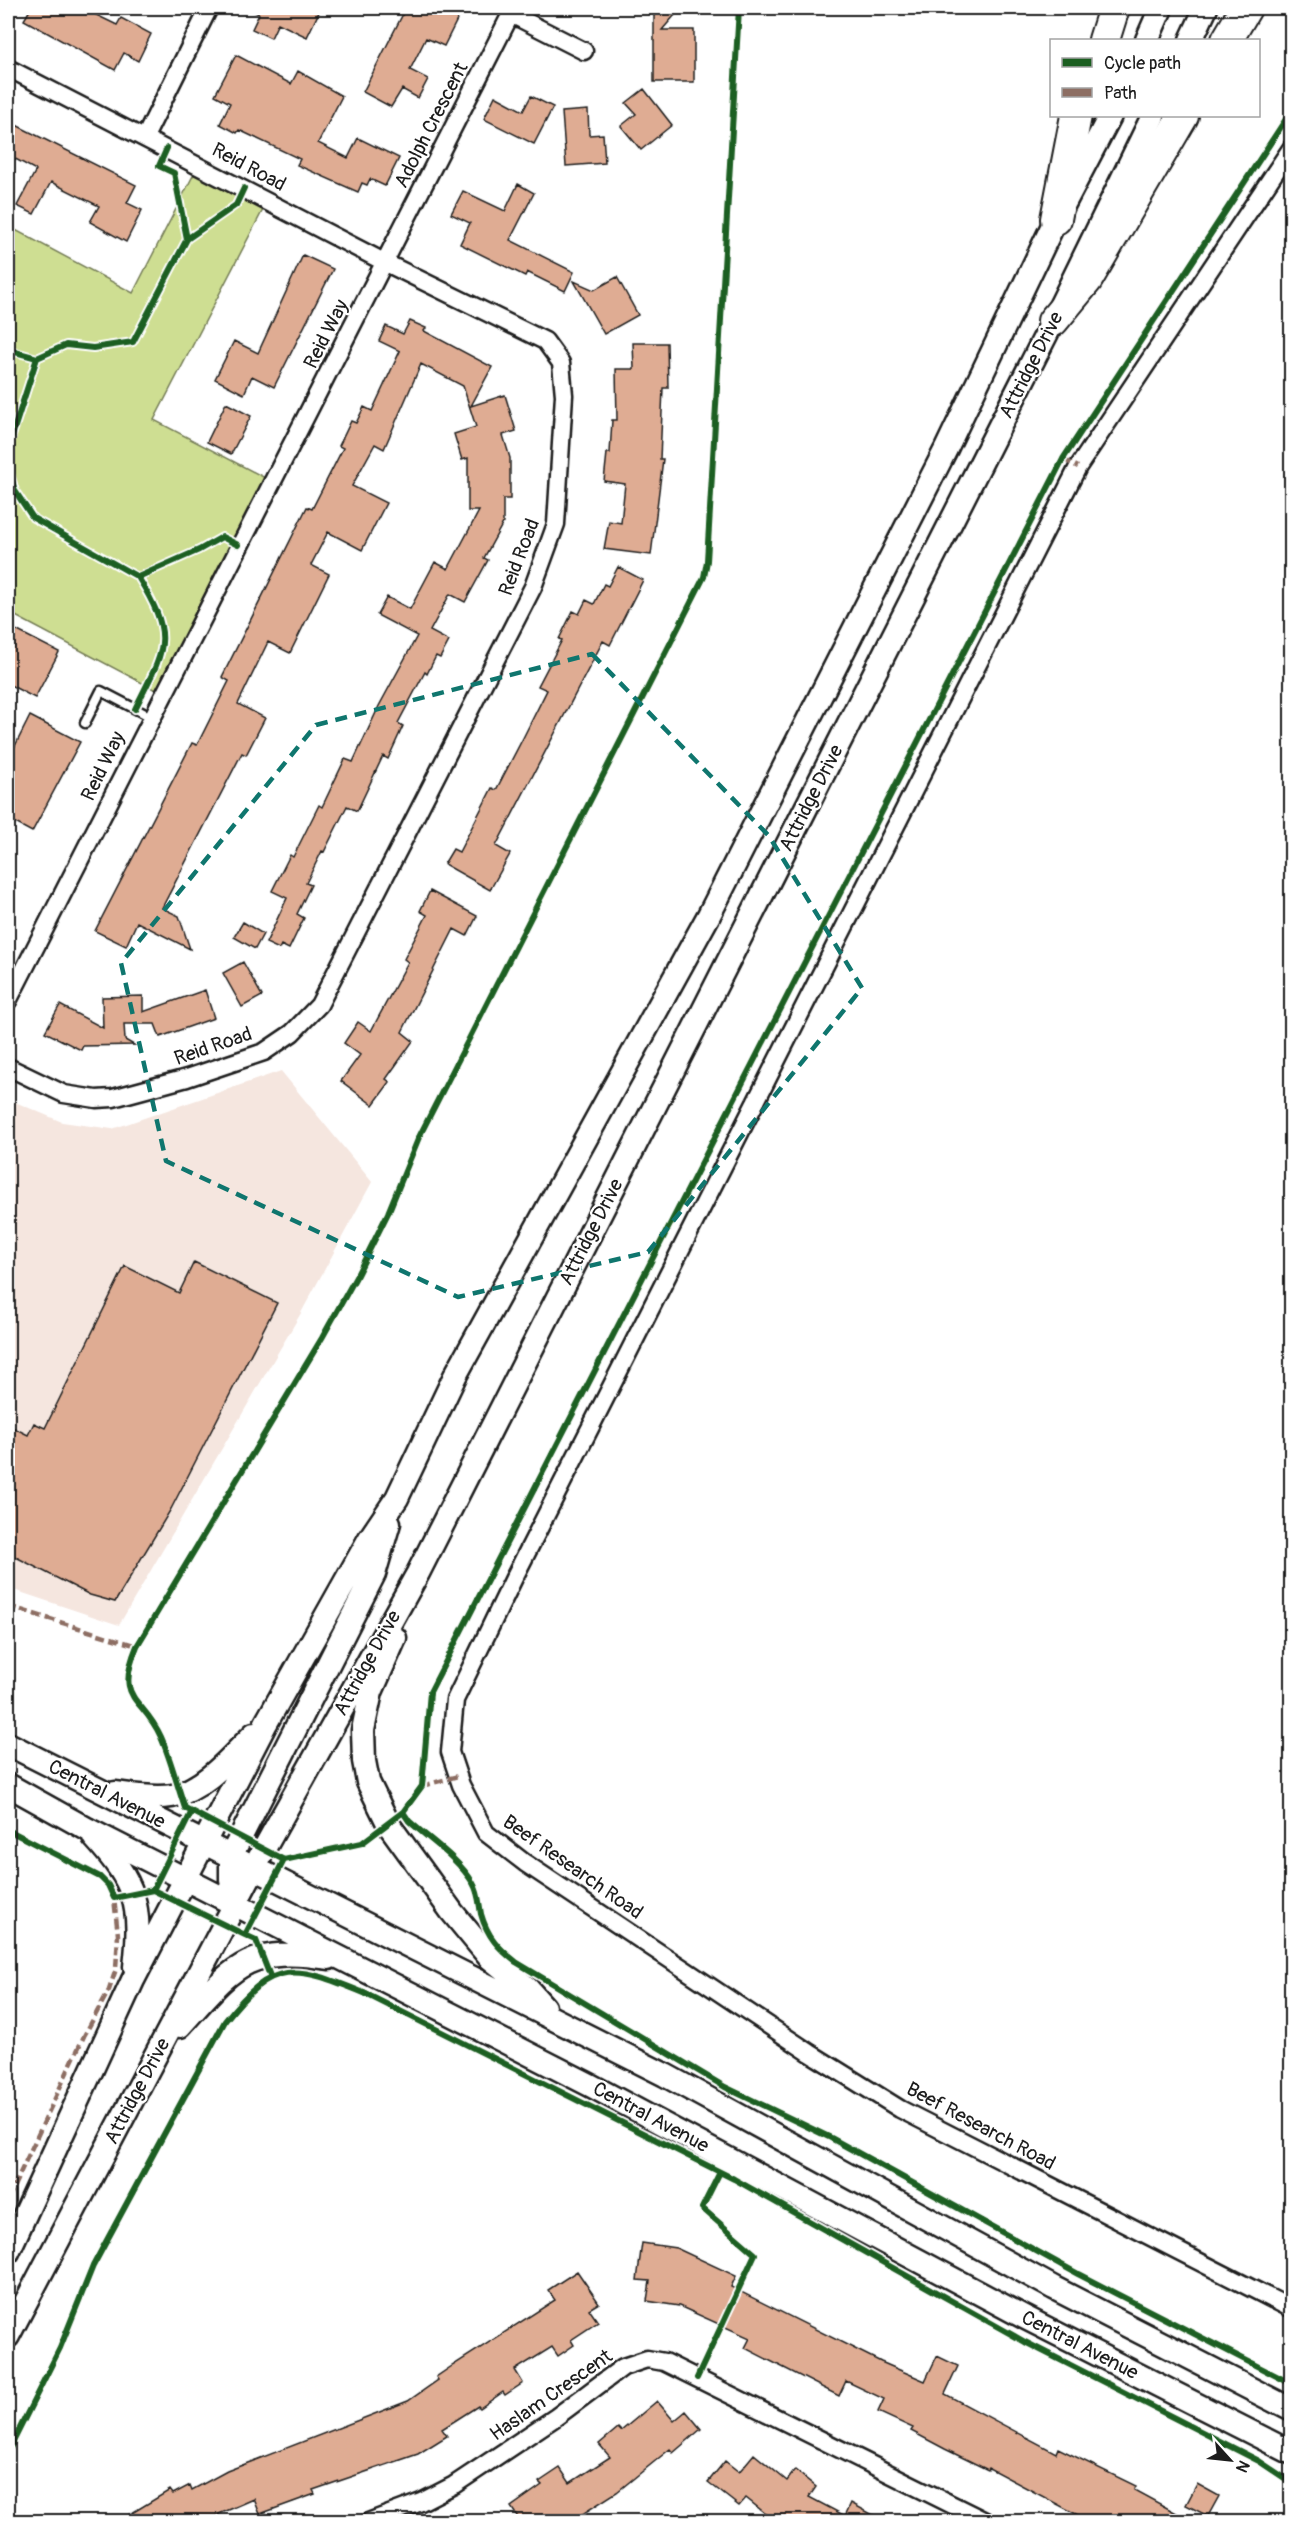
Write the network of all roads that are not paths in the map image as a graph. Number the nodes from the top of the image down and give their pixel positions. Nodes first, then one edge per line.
1 (209, 8) edge
2 (1114, 8) edge
3 (1161, 8) edge
4 (1206, 8) edge
5 (1246, 8) edge
6 (512, 11) edge
7 (1104, 39) edge
8 (1147, 39) edge
9 (1191, 39) edge
10 (1228, 39) edge
11 (584, 51) dead end
12 (8, 68) edge
13 (1076, 117) edge
14 (1109, 117) edge
15 (1153, 117) edge
16 (1182, 117) edge
17 (145, 137) junction
18 (1292, 147) edge
19 (1056, 219) junction
20 (386, 263) junction
21 (1053, 321) junction
22 (150, 717) junction
23 (85, 723) dead end
24 (8, 1001) edge
25 (8, 1067) edge
26 (397, 1498) junction
27 (418, 1573) junction
28 (267, 1723) junction
29 (8, 1744) edge
30 (8, 1785) edge
31 (106, 1793) junction
32 (87, 1829) junction
33 (206, 1843) junction
34 (231, 1856) junction
35 (254, 1868) junction
36 (188, 1879) junction
37 (236, 1904) junction
38 (348, 1961) junction
39 (133, 1980) junction
40 (555, 2019) junction
41 (159, 2050) junction
42 (8, 2252) edge
43 (1292, 2309) edge
44 (8, 2336) edge
45 (1292, 2410) edge
46 (1292, 2453) edge
47 (368, 2522) edge
48 (987, 2522) edge

1 - 17 street
2 - 7 highway
3 - 8 main road
4 - 9 main road
5 - 10 highway
6 - 11 street
6 - 20 street, Adolph Crescent
12 - 17 street, Reid Road
13 - 19 highway
14 - 19 main road, Attridge Drive
15 - 21 main road, Attridge Drive
16 - 21 highway
17 - 20 street, Reid Road
18 - 43 street, Beef Research Road
19 - 26 main road, Attridge Drive
20 - 22 street, Reid Way
20 - 25 street, Reid Road
21 - 27 main road, Attridge Drive
22 - 23 lane
22 - 24 street, Reid Way
26 - 28 main road, Attridge Drive
26 - 34 main road
27 - 35 main road, Attridge Drive
27 - 40 main road
28 - 31 main road
28 - 33 main road, Attridge Drive
29 - 31 main road, Central Avenue
30 - 32 main road, Central Avenue
31 - 33 main road, Central Avenue
32 - 36 main road, Central Avenue
32 - 39 main road
33 - 34 main road, Central Avenue
33 - 36 main road, Attridge Drive
34 - 35 main road, Central Avenue
34 - 37 main road
35 - 37 main road, Attridge Drive
35 - 40 main road, Central Avenue
36 - 37 main road, Central Avenue
36 - 39 main road, Attridge Drive
37 - 38 main road, Central Avenue
37 - 41 main road, Attridge Drive
38 - 41 main road
38 - 46 main road, Central Avenue
39 - 42 main road, Attridge Drive
40 - 45 main road, Central Avenue
41 - 44 main road, Attridge Drive
47 - 48 street, Haslam Crescent

